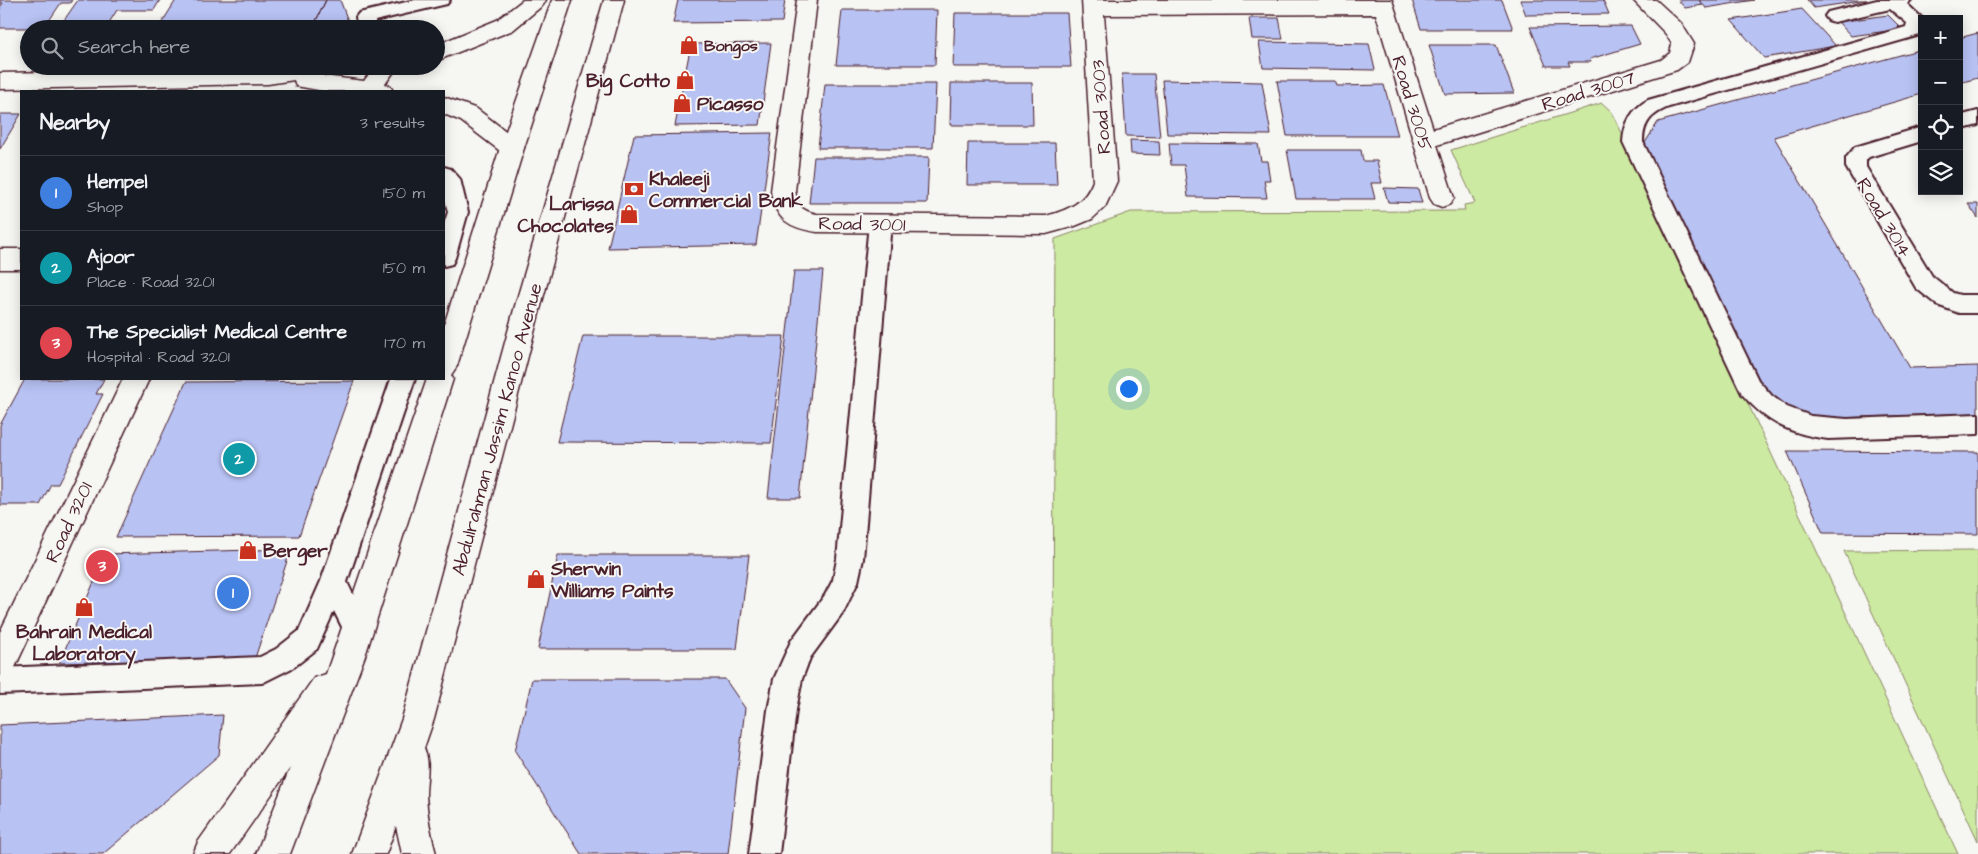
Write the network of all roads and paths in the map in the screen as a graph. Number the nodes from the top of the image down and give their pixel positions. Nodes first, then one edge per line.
1 (441, 0) edge
2 (536, 0) edge
3 (562, 0) edge
4 (614, 0) edge
5 (807, 0) edge
6 (1643, 0) edge
7 (1898, 1) edge
8 (1093, 4) edge
9 (1383, 4) edge
10 (364, 15) edge
11 (1834, 16) dead end
12 (445, 50) edge
13 (93, 75) edge
14 (275, 75) edge
15 (382, 75) edge
16 (268, 76) junction
17 (85, 79) junction
18 (0, 81) edge
19 (367, 90) edge
20 (375, 90) edge
21 (445, 105) edge
22 (1978, 118) edge
23 (1963, 122) edge
24 (1918, 135) edge
25 (1425, 140) junction
26 (512, 148) junction
27 (445, 175) edge
28 (1442, 198) dead end
29 (1090, 208) joint
30 (880, 223) junction
31 (482, 248) junction
32 (445, 255) edge
33 (0, 259) edge
34 (20, 259) edge
35 (445, 269) edge
36 (1978, 304) edge
37 (445, 363) edge
38 (136, 380) edge
39 (403, 380) edge
40 (440, 380) edge
41 (1978, 424) edge
42 (334, 582) junction
43 (354, 642) junction
44 (0, 665) edge
45 (0, 681) edge
46 (418, 719) junction
47 (210, 854) edge
48 (273, 854) edge
49 (369, 854) edge
50 (419, 854) edge
51 (764, 854) edge

1 - 10 lane
2 - 12 street
3 - 26 street
4 - 46 street, Abdulrahman Jassim Kanoo Avenue
5 - 30 street, Road 3001
6 - 25 street, Road 3007
7 - 11 lane
7 - 41 lane
8 - 9 street, Road 3005
8 - 29 street, Road 3003
9 - 25 street, Road 3005
13 - 17 lane
14 - 16 street
15 - 20 street
16 - 17 street
16 - 19 street
17 - 18 street
21 - 26 street
22 - 23 lane
24 - 36 lane, Road 3014
25 - 28 street, Road 3005
26 - 31 street
27 - 32 lane
29 - 30 street, Road 3001
30 - 51 lane
31 - 35 lane
31 - 37 street
33 - 34 street
38 - 44 street, Road 3201
39 - 42 lane
40 - 43 street
42 - 43 lane
42 - 45 lane
43 - 47 street
43 - 48 street
46 - 49 street, Abdulrahman Jassim Kanoo Avenue
46 - 50 street

